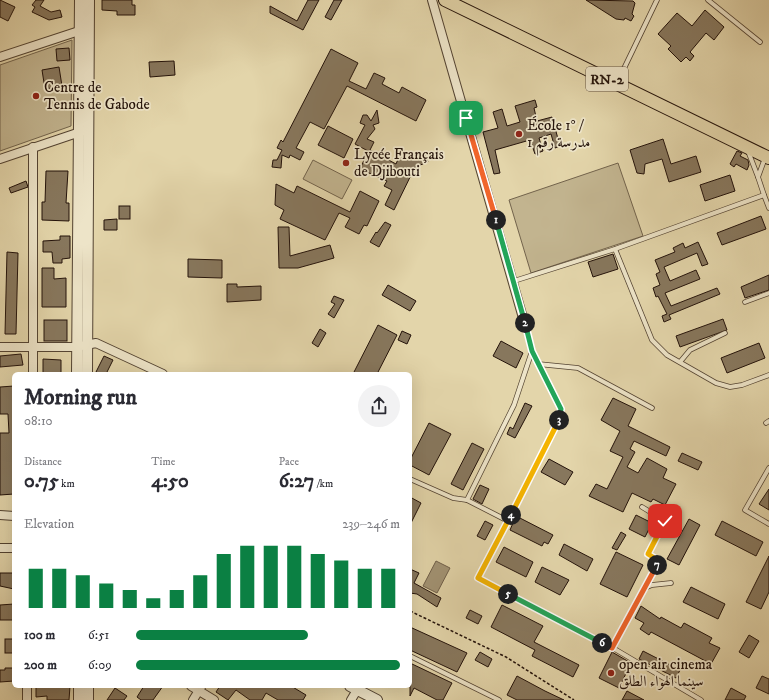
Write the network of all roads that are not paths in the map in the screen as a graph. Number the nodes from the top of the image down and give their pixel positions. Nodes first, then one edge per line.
1 (80, 0) edge
2 (89, 0) edge
3 (432, 0) edge
4 (444, 0) edge
5 (656, 0) edge
6 (708, 0) edge
7 (84, 29) junction
8 (760, 42) dead end
9 (0, 57) edge
10 (617, 84) junction
11 (84, 131) junction
12 (33, 147) junction
13 (746, 148) junction
14 (767, 157) edge
15 (0, 159) edge
16 (758, 177) junction
17 (764, 195) junction
18 (769, 208) edge
19 (615, 249) junction
20 (514, 281) junction
21 (769, 293) edge
22 (745, 302) dead end
23 (525, 325) joint
24 (725, 333) dead end
25 (87, 344) junction
26 (0, 347) edge
27 (76, 347) junction
28 (33, 348) junction
29 (532, 351) junction
30 (680, 362) junction
31 (538, 364) junction
32 (33, 372) edge
33 (84, 372) edge
34 (85, 372) edge
35 (159, 372) edge
36 (769, 375) edge
37 (652, 408) dead end
38 (769, 468) edge
39 (412, 480) edge
40 (467, 500) junction
41 (642, 508) dead end
42 (0, 515) edge
43 (12, 516) edge
44 (508, 521) junction
45 (769, 524) edge
46 (0, 548) edge
47 (12, 548) edge
48 (671, 583) dead end
49 (645, 588) junction
50 (612, 648) junction
51 (412, 657) edge
52 (27, 688) edge
53 (79, 688) edge
54 (88, 688) edge
55 (197, 688) edge
56 (198, 688) edge
57 (353, 688) edge
58 (27, 700) edge
59 (79, 700) edge
60 (88, 700) edge
61 (193, 700) edge
62 (214, 700) edge
63 (351, 700) edge
64 (376, 700) edge
65 (498, 700) edge
66 (701, 700) edge

1 - 7 street
2 - 7 street
3 - 20 street
4 - 10 main road, RN-2
5 - 10 lane
6 - 8 lane
7 - 9 street
7 - 11 street
10 - 13 main road, RN-2
11 - 12 street
11 - 25 street
11 - 27 street
12 - 15 street
12 - 28 street
13 - 14 main road, RN-2
13 - 16 lane
14 - 16 lane
16 - 17 lane
17 - 18 lane
17 - 19 lane
19 - 20 lane
19 - 30 lane
20 - 23 street
21 - 22 lane
23 - 29 lane
24 - 30 lane
25 - 27 street
25 - 34 street
25 - 35 street
26 - 28 street
27 - 28 street
27 - 33 street
28 - 32 street
29 - 31 lane
29 - 40 lane
30 - 36 lane
31 - 37 lane
31 - 44 lane
38 - 45 lane
39 - 40 lane
40 - 44 lane
41 - 49 lane
42 - 43 street
44 - 50 lane
46 - 47 street
48 - 49 lane
49 - 50 lane
50 - 66 lane
51 - 65 lane
52 - 58 street
53 - 59 street
54 - 60 street
55 - 61 street
56 - 62 street
57 - 63 street
57 - 64 street

